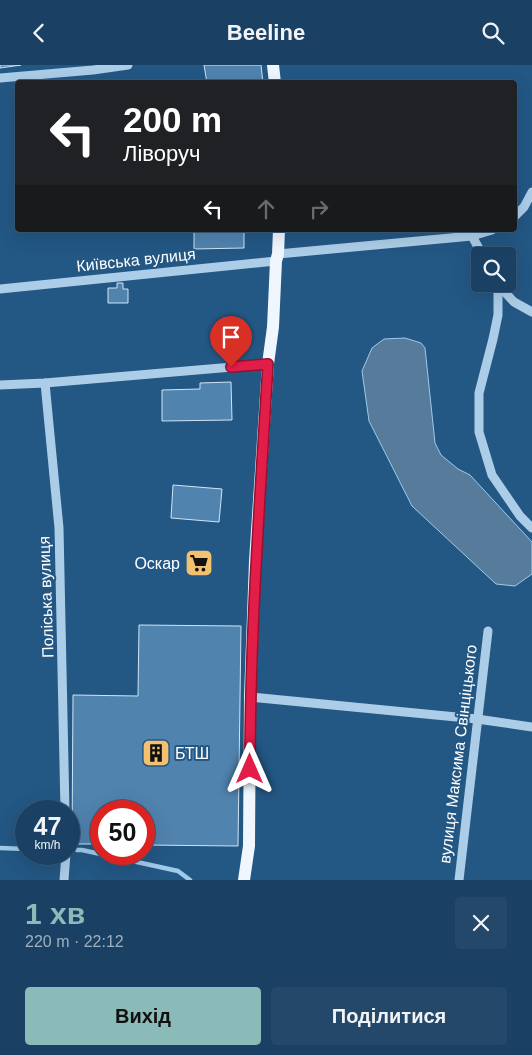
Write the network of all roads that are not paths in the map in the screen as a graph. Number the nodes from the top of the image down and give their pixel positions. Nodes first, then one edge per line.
1 (128, 65) edge
2 (273, 65) edge
3 (0, 78) edge
4 (275, 80) edge
5 (532, 192) edge
6 (517, 214) edge
7 (279, 232) edge
8 (485, 232) edge
9 (472, 236) junction
10 (478, 247) edge
11 (277, 257) junction
12 (0, 289) edge
13 (498, 292) edge
14 (505, 292) edge
15 (532, 312) edge
16 (268, 364) junction
17 (46, 383) junction
18 (0, 385) edge
19 (532, 528) edge
20 (488, 631) dead end
21 (250, 697) junction
22 (477, 719) junction
23 (532, 727) edge
24 (65, 800) edge
25 (65, 865) edge
26 (64, 880) edge
27 (244, 880) edge
28 (459, 880) edge

1 - 3 street
2 - 4 main road
5 - 6 street
7 - 11 main road
8 - 9 street, Київська вулиця
9 - 10 street
9 - 11 street, Київська вулиця
11 - 12 street, Київська вулиця
11 - 16 main road
13 - 19 street
14 - 15 street
16 - 17 street
16 - 21 main road
17 - 18 street
17 - 24 street, Поліська вулиця
20 - 22 street, вулиця Максима Свінціцького
21 - 22 street
21 - 27 main road
22 - 23 street
22 - 28 street, вулиця Максима Свінціцького
25 - 26 street

